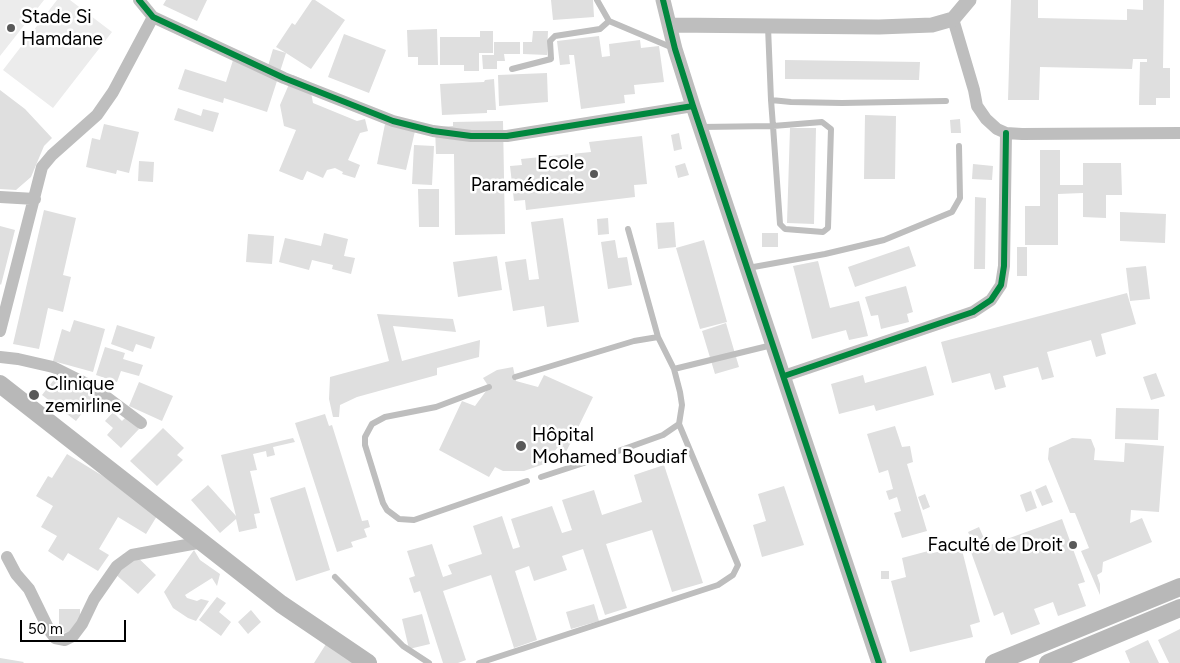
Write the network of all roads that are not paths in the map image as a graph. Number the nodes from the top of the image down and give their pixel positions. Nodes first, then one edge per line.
1 (139, 0) edge
2 (597, 0) edge
3 (663, 0) edge
4 (969, 0) edge
5 (153, 17) junction
6 (953, 19) junction
7 (608, 21) junction
8 (670, 24) junction
9 (768, 26) junction
10 (675, 49) junction
11 (512, 69) dead end
12 (771, 100) junction
13 (946, 101) dead end
14 (693, 106) junction
15 (773, 126) junction
16 (700, 127) junction
17 (1006, 133) junction
18 (1180, 133) edge
19 (959, 146) dead end
20 (0, 197) edge
21 (35, 199) junction
22 (628, 229) dead end
23 (747, 268) junction
24 (0, 331) edge
25 (658, 337) junction
26 (773, 345) junction
27 (0, 357) edge
28 (674, 369) junction
29 (784, 376) junction
30 (515, 377) dead end
31 (0, 384) edge
32 (489, 387) dead end
33 (141, 423) dead end
34 (679, 424) junction
35 (540, 477) dead end
36 (527, 481) dead end
37 (203, 542) junction
38 (7, 557) dead end
39 (335, 577) dead end
40 (1180, 587) edge
41 (1180, 608) edge
42 (368, 663) edge
43 (429, 663) edge
44 (479, 663) edge
45 (879, 663) edge
46 (994, 663) edge
47 (1048, 663) edge

1 - 5 street
2 - 7 lane
3 - 8 street
4 - 6 street
5 - 14 street
5 - 21 street
6 - 9 street
6 - 17 street
7 - 10 lane
7 - 11 lane
8 - 9 street
8 - 10 street
9 - 12 lane
10 - 14 street
12 - 13 lane
12 - 15 lane
14 - 16 street
15 - 15 lane
15 - 16 lane
16 - 23 street
17 - 18 street
17 - 29 street
19 - 23 lane
20 - 21 street
21 - 24 street
22 - 25 lane
23 - 26 street
25 - 28 lane
25 - 30 lane
26 - 28 lane
26 - 29 street
27 - 33 street
28 - 34 lane
29 - 45 street
31 - 37 main road
32 - 36 lane
34 - 35 lane
34 - 44 lane
37 - 38 street
37 - 42 main road
39 - 43 lane
40 - 46 main road
41 - 47 main road

